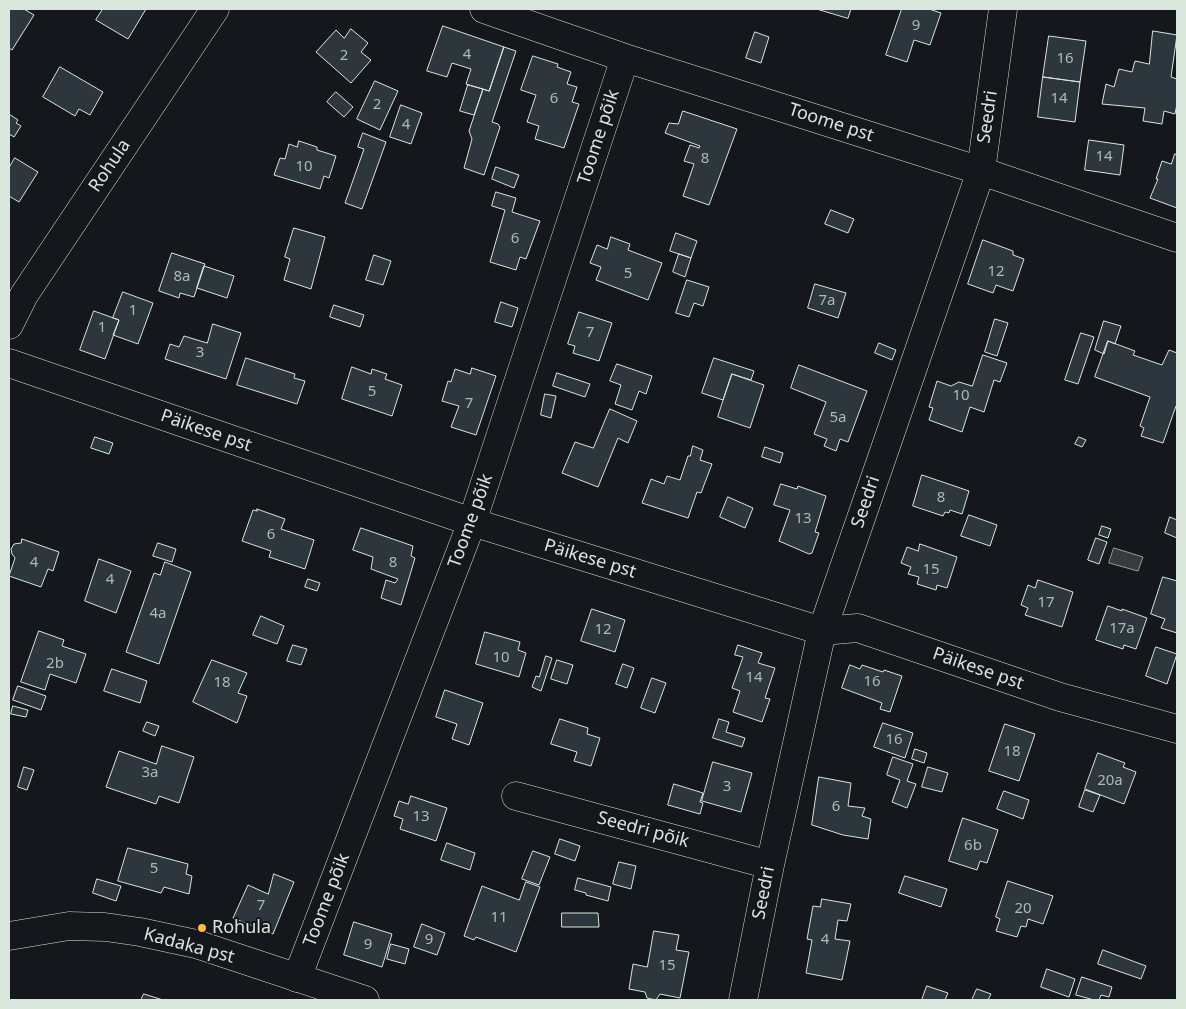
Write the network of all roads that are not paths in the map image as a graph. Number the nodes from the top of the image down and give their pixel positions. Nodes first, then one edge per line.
1 (215, 9) edge
2 (484, 9) edge
3 (1003, 9) edge
4 (625, 58) junction
5 (981, 170) junction
6 (1177, 238) edge
7 (9, 325) edge
8 (9, 364) edge
9 (472, 522) junction
10 (822, 631) junction
11 (1177, 729) edge
12 (516, 796) dead end
13 (770, 865) junction
14 (9, 936) edge
15 (298, 978) junction
16 (365, 1000) edge
17 (743, 1000) edge

1 - 7 street, Rohula
2 - 4 street, Toome pst
3 - 5 street, Seedri
4 - 5 street, Toome pst
4 - 9 street, Toome põik
5 - 6 street, Toome pst
5 - 10 street, Seedri
8 - 9 street, Päikese pst
9 - 10 street, Päikese pst
9 - 15 street, Toome põik
10 - 11 street, Päikese pst
10 - 13 street, Seedri
12 - 13 street, Seedri põik
13 - 17 street, Seedri
14 - 15 street, Kadaka pst
15 - 16 street, Kadaka pst

